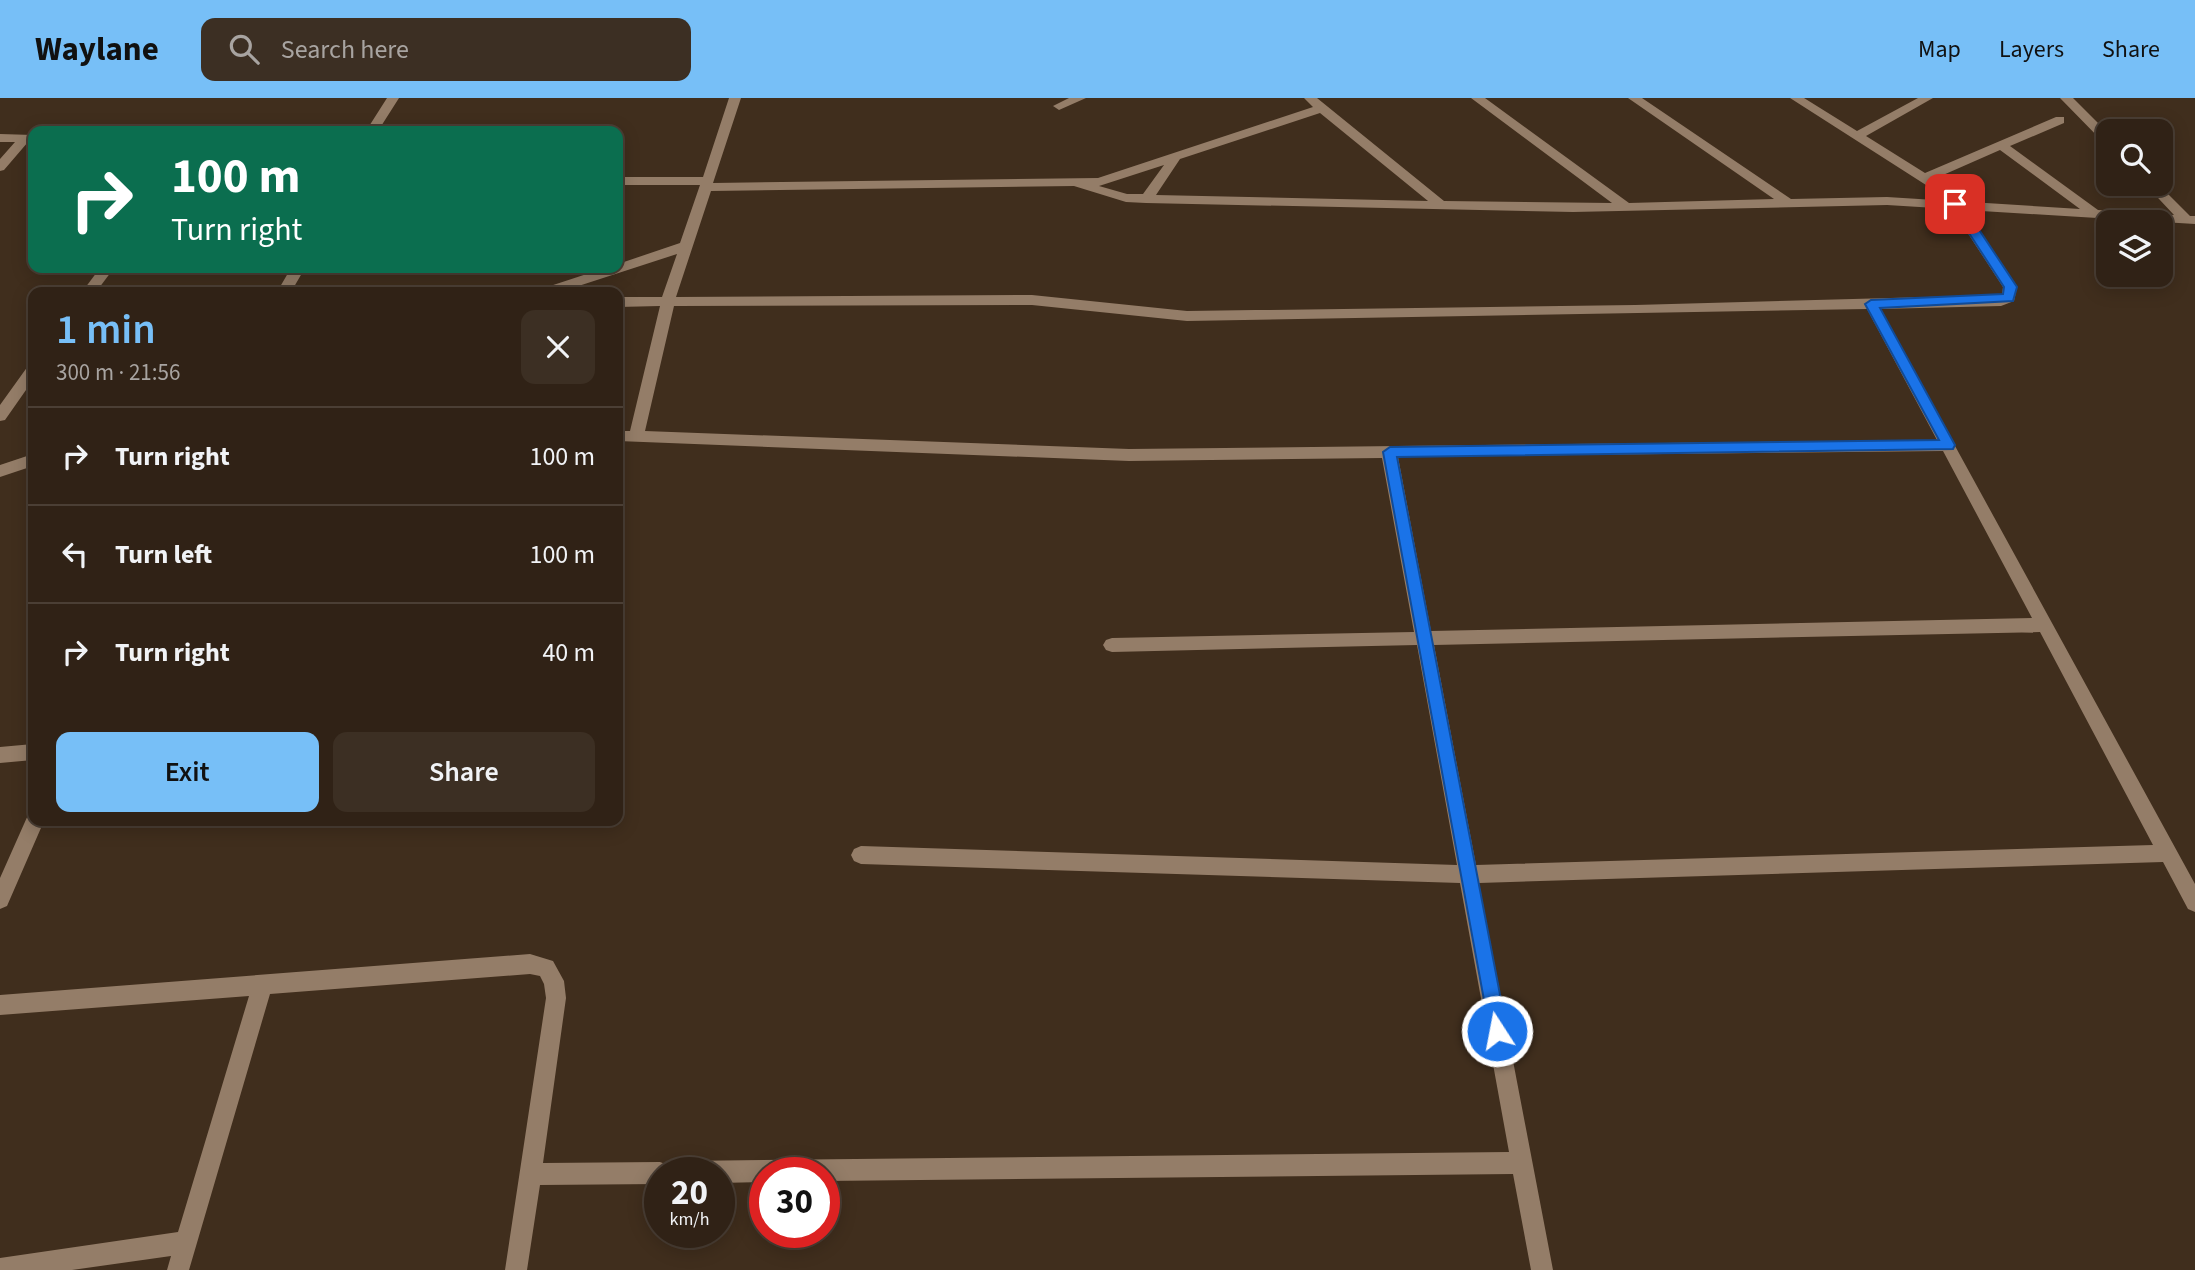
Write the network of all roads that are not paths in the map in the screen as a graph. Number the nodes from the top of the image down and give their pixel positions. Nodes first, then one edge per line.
1 (393, 98) edge
2 (734, 98) edge
3 (1080, 98) edge
4 (1310, 98) edge
5 (1477, 98) edge
6 (1634, 98) edge
7 (1927, 98) edge
8 (2066, 98) edge
9 (1803, 99) edge
10 (1059, 106) dead end
11 (1322, 108) junction
12 (2060, 120) dead end
13 (375, 126) edge
14 (2096, 128) edge
15 (1857, 136) junction
16 (0, 138) edge
17 (28, 138) edge
18 (28, 139) edge
19 (2001, 145) junction
20 (1174, 159) junction
21 (0, 167) edge
22 (1925, 178) junction
23 (623, 181) edge
24 (706, 184) junction
25 (1079, 184) junction
26 (2164, 196) edge
27 (1146, 199) junction
28 (1788, 203) junction
29 (1441, 205) junction
30 (1961, 205) junction
31 (1626, 207) junction
32 (2094, 213) junction
33 (2191, 220) edge
34 (686, 246) junction
35 (623, 267) edge
36 (604, 273) edge
37 (561, 287) edge
38 (668, 300) junction
39 (623, 302) edge
40 (1871, 304) junction
41 (28, 377) edge
42 (0, 416) edge
43 (623, 436) edge
44 (636, 436) junction
45 (1948, 445) junction
46 (1390, 452) junction
47 (28, 462) edge
48 (0, 471) edge
49 (2046, 625) junction
50 (1424, 639) junction
51 (1112, 645) dead end
52 (28, 752) edge
53 (0, 755) edge
54 (33, 826) edge
55 (2168, 853) junction
56 (862, 855) dead end
57 (1468, 874) junction
58 (2193, 896) edge
59 (0, 900) edge
60 (263, 984) junction
61 (0, 1005) edge
62 (1522, 1163) junction
63 (735, 1171) edge
64 (644, 1173) edge
65 (529, 1174) junction
66 (186, 1242) junction
67 (0, 1269) edge
68 (178, 1270) edge
69 (516, 1270) edge
70 (1542, 1270) edge

1 - 13 street
2 - 24 street
3 - 10 street
4 - 11 street
5 - 31 street
6 - 28 street
7 - 15 street
8 - 14 street
9 - 15 street
11 - 20 street
11 - 29 street
12 - 19 street
15 - 22 street
16 - 17 street
18 - 21 street
19 - 22 street
19 - 32 street
20 - 25 street
20 - 27 street
22 - 30 street
23 - 24 street
24 - 25 street
24 - 34 street
25 - 27 street
26 - 33 street
27 - 29 street
28 - 30 street
28 - 31 street
29 - 31 street
30 - 32 street
30 - 40 street
32 - 33 street
34 - 35 street
34 - 38 street
36 - 37 street
38 - 39 street
38 - 40 street
38 - 44 street
40 - 45 street
41 - 42 street
43 - 44 street
44 - 46 street
45 - 46 street
45 - 49 street
46 - 50 street
47 - 48 street
49 - 50 street
49 - 55 street
50 - 51 street
50 - 57 street
52 - 53 street
54 - 59 street
55 - 57 street
55 - 58 street
56 - 57 street
57 - 62 street
60 - 61 street
60 - 65 street
60 - 66 street
62 - 63 street
62 - 70 street
64 - 65 street
65 - 69 street
66 - 67 street
66 - 68 street

